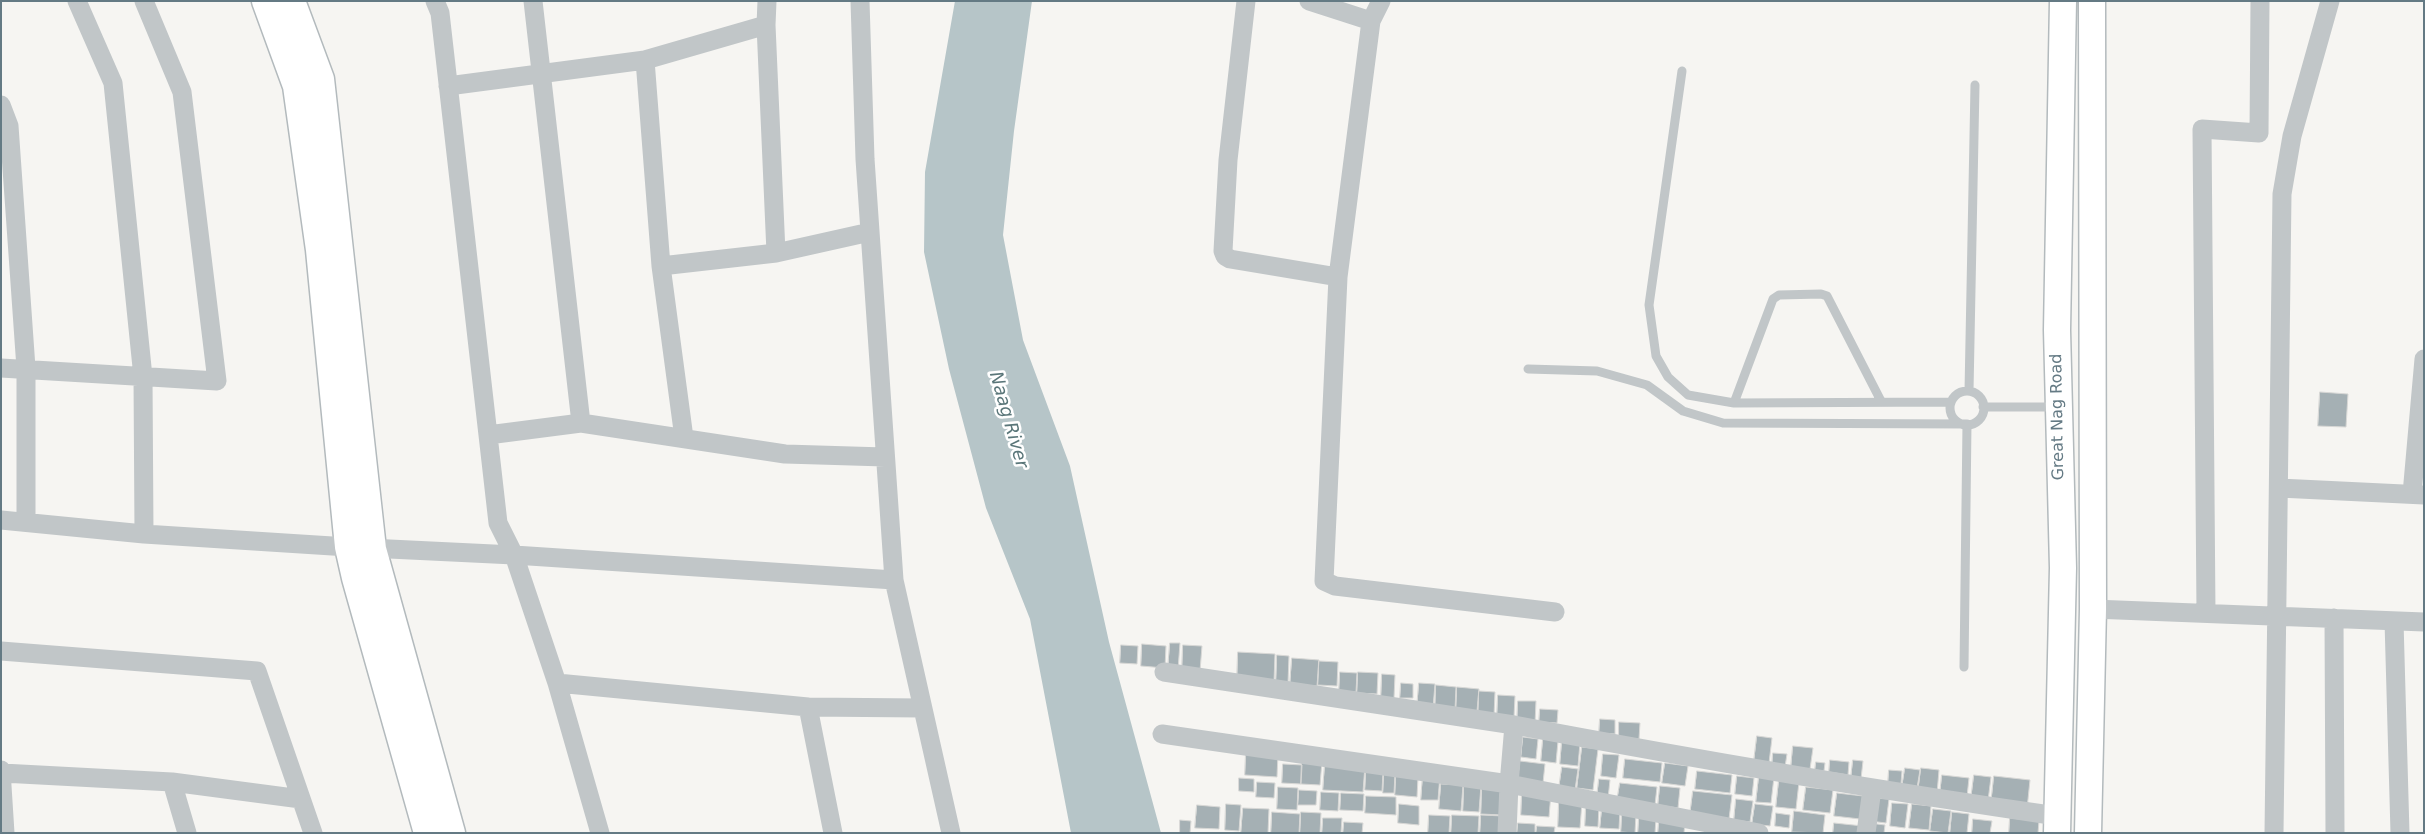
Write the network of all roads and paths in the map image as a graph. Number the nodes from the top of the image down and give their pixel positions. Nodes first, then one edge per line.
1 (77, 1) edge
2 (144, 1) edge
3 (266, 1) edge
4 (292, 1) edge
5 (435, 1) edge
6 (533, 1) edge
7 (767, 1) edge
8 (860, 1) edge
9 (1246, 1) edge
10 (1309, 1) edge
11 (1381, 1) edge
12 (2063, 1) edge
13 (2092, 1) edge
14 (2260, 1) edge
15 (2330, 1) edge
16 (1371, 21) junction
17 (766, 25) junction
18 (645, 60) junction
19 (1682, 72) dead end
20 (542, 75) junction
21 (1975, 85) dead end
22 (448, 86) junction
23 (1, 106) edge
24 (2259, 133) junction
25 (2292, 136) junction
26 (870, 232) junction
27 (776, 253) junction
28 (661, 266) junction
29 (1338, 277) junction
30 (2423, 361) edge
31 (1, 368) edge
32 (26, 368) junction
33 (1528, 370) dead end
34 (143, 377) junction
35 (1969, 391) junction
36 (1882, 401) junction
37 (1734, 402) junction
38 (1951, 402) junction
39 (1983, 406) junction
40 (2058, 407) junction
41 (581, 423) junction
42 (1967, 424) junction
43 (2420, 429) edge
44 (488, 435) junction
45 (684, 438) junction
46 (885, 457) junction
47 (2279, 488) junction
48 (2418, 494) edge
49 (1, 520) edge
50 (26, 521) junction
51 (144, 534) junction
52 (361, 548) junction
53 (514, 555) junction
54 (894, 580) junction
55 (2062, 607) junction
56 (2092, 609) junction
57 (1555, 612) dead end
58 (2206, 612) junction
59 (2276, 615) junction
60 (2334, 618) junction
61 (2394, 621) junction
62 (2424, 622) edge
63 (1, 651) edge
64 (1964, 667) dead end
65 (1164, 672) dead end
66 (556, 683) junction
67 (808, 707) junction
68 (922, 708) junction
69 (1514, 725) junction
70 (1162, 734) dead end
71 (1, 772) edge
72 (172, 782) junction
73 (1509, 784) junction
74 (1872, 789) junction
75 (301, 799) junction
76 (2057, 824) edge
77 (5, 833) edge
78 (187, 833) edge
79 (312, 833) edge
80 (427, 833) edge
81 (452, 833) edge
82 (600, 833) edge
83 (833, 833) edge
84 (950, 833) edge
85 (1507, 833) edge
86 (1759, 833) edge
87 (1866, 833) edge
88 (2088, 833) edge
89 (2274, 833) edge
90 (2335, 833) edge
91 (2400, 833) edge

1 - 34 street
2 - 34 street
3 - 52 main road
4 - 52 main road
5 - 22 street
6 - 20 street
7 - 17 street
8 - 26 street
9 - 29 street
10 - 16 street
11 - 16 street
12 - 40 main road, Great Nag Road
13 - 56 main road, Great Nag Road
14 - 24 street
15 - 25 street
16 - 29 street
17 - 18 street
17 - 27 street
18 - 20 street
18 - 28 street
19 - 37 lane
20 - 22 street
20 - 41 street
21 - 35 lane
22 - 44 street
23 - 32 street
24 - 25 street
24 - 58 street
25 - 47 street
26 - 27 street
26 - 46 street
27 - 28 street
28 - 45 street
29 - 57 street
30 - 43 street
31 - 32 street
32 - 34 street
32 - 50 street
33 - 42 lane
34 - 51 street
35 - 38 lane
35 - 39 lane
36 - 37 lane
36 - 37 lane
36 - 38 lane
38 - 42 lane
39 - 40 lane
39 - 42 lane
40 - 55 main road, Great Nag Road
41 - 44 street
41 - 45 street
42 - 64 lane
43 - 48 street
44 - 53 street
45 - 46 street
46 - 54 street
47 - 48 street
47 - 59 street
49 - 50 street
50 - 51 street
51 - 52 street
52 - 53 street
52 - 80 main road
52 - 81 main road
53 - 54 street
53 - 66 street
54 - 68 street
55 - 56 main road
55 - 76 main road, Great Nag Road
56 - 58 street
56 - 88 main road, Great Nag Road
58 - 59 street
59 - 60 street
59 - 89 street
60 - 61 street
60 - 90 street
61 - 62 street
61 - 91 street
63 - 75 street
65 - 69 street
66 - 67 street
66 - 82 street
67 - 68 street
67 - 83 street
68 - 84 street
69 - 73 street
69 - 74 street
70 - 73 street
71 - 72 street
71 - 77 street
72 - 75 street
72 - 78 street
73 - 85 street
73 - 86 street
74 - 76 street
74 - 87 street
75 - 79 street

